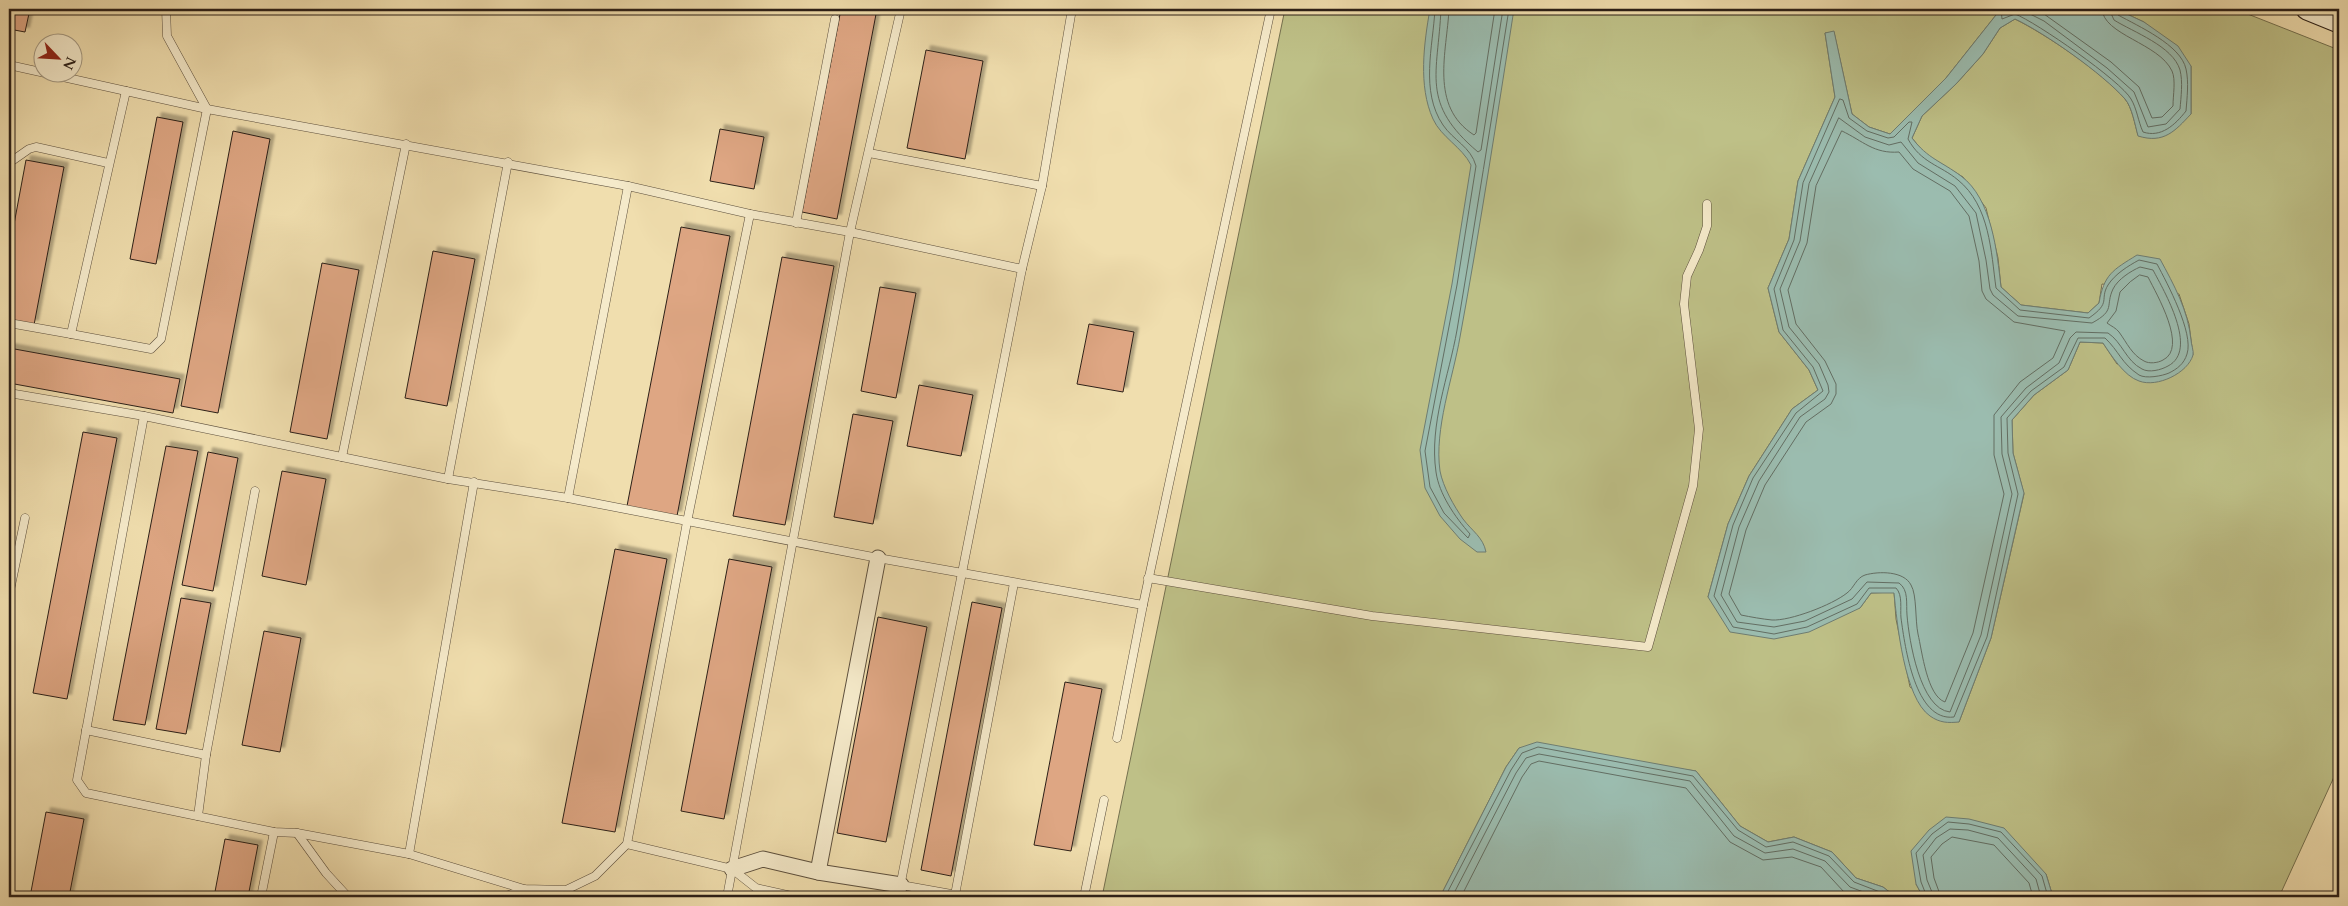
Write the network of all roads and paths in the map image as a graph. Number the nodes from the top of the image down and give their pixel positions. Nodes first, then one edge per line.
1 (166, 9) edge
2 (902, 9) edge
3 (1072, 9) edge
4 (1271, 9) edge
5 (2306, 9) edge
6 (835, 18) dead end
7 (2339, 22) edge
8 (9, 65) edge
9 (126, 91) junction
10 (207, 108) junction
11 (406, 144) junction
12 (868, 153) junction
13 (508, 162) junction
14 (9, 163) edge
15 (108, 163) junction
16 (628, 186) junction
17 (1042, 186) junction
18 (1707, 204) dead end
19 (750, 214) junction
20 (796, 223) junction
21 (850, 232) junction
22 (1022, 270) junction
23 (9, 323) edge
24 (71, 334) junction
25 (9, 393) edge
26 (144, 416) junction
27 (342, 457) junction
28 (448, 479) junction
29 (474, 482) junction
30 (255, 491) dead end
31 (568, 498) junction
32 (26, 518) dead end
33 (687, 522) junction
34 (793, 542) junction
35 (878, 558) junction
36 (962, 574) junction
37 (1148, 578) junction
38 (1014, 583) junction
39 (9, 595) edge
40 (1143, 605) junction
41 (86, 730) junction
42 (1118, 738) dead end
43 (206, 755) junction
44 (1104, 800) dead end
45 (198, 816) junction
46 (274, 832) junction
47 (297, 833) junction
48 (627, 844) junction
49 (409, 854) junction
50 (732, 869) junction
51 (818, 872) junction
52 (524, 889) junction
53 (899, 891) edge
54 (955, 895) junction
55 (261, 897) edge
56 (348, 897) edge
57 (504, 897) edge
58 (727, 897) edge
59 (796, 897) edge
60 (968, 897) edge
61 (1084, 897) edge

1 - 10 lane
2 - 12 lane
3 - 17 lane
4 - 37 lane
5 - 7 street
6 - 20 lane
8 - 9 lane
9 - 10 lane
9 - 15 lane
10 - 11 lane
10 - 24 lane
11 - 13 lane
11 - 27 lane
12 - 17 lane
12 - 21 lane
13 - 16 lane
13 - 28 lane
14 - 15 lane
15 - 24 lane
16 - 19 lane
16 - 31 lane
17 - 22 lane
18 - 37 lane
19 - 20 lane
19 - 33 lane
20 - 21 lane
21 - 22 lane
21 - 34 lane
22 - 36 lane
23 - 24 lane
25 - 26 lane
26 - 27 lane
26 - 41 lane
27 - 28 lane
28 - 29 lane
29 - 31 lane
29 - 49 lane
30 - 43 lane
31 - 33 lane
32 - 39 lane
33 - 34 lane
33 - 48 lane
34 - 35 lane
34 - 50 lane
35 - 36 lane
35 - 51 street
36 - 38 lane
36 - 53 lane
37 - 40 lane
38 - 40 lane
38 - 54 lane
40 - 42 lane
41 - 43 lane
41 - 45 lane
43 - 45 lane
44 - 61 lane
45 - 46 lane
46 - 47 lane
46 - 55 lane
47 - 49 lane
47 - 56 lane
48 - 50 lane
48 - 52 lane
49 - 52 lane
50 - 51 street
50 - 58 lane
50 - 59 lane
51 - 53 street
52 - 57 lane
53 - 54 lane
54 - 60 lane

